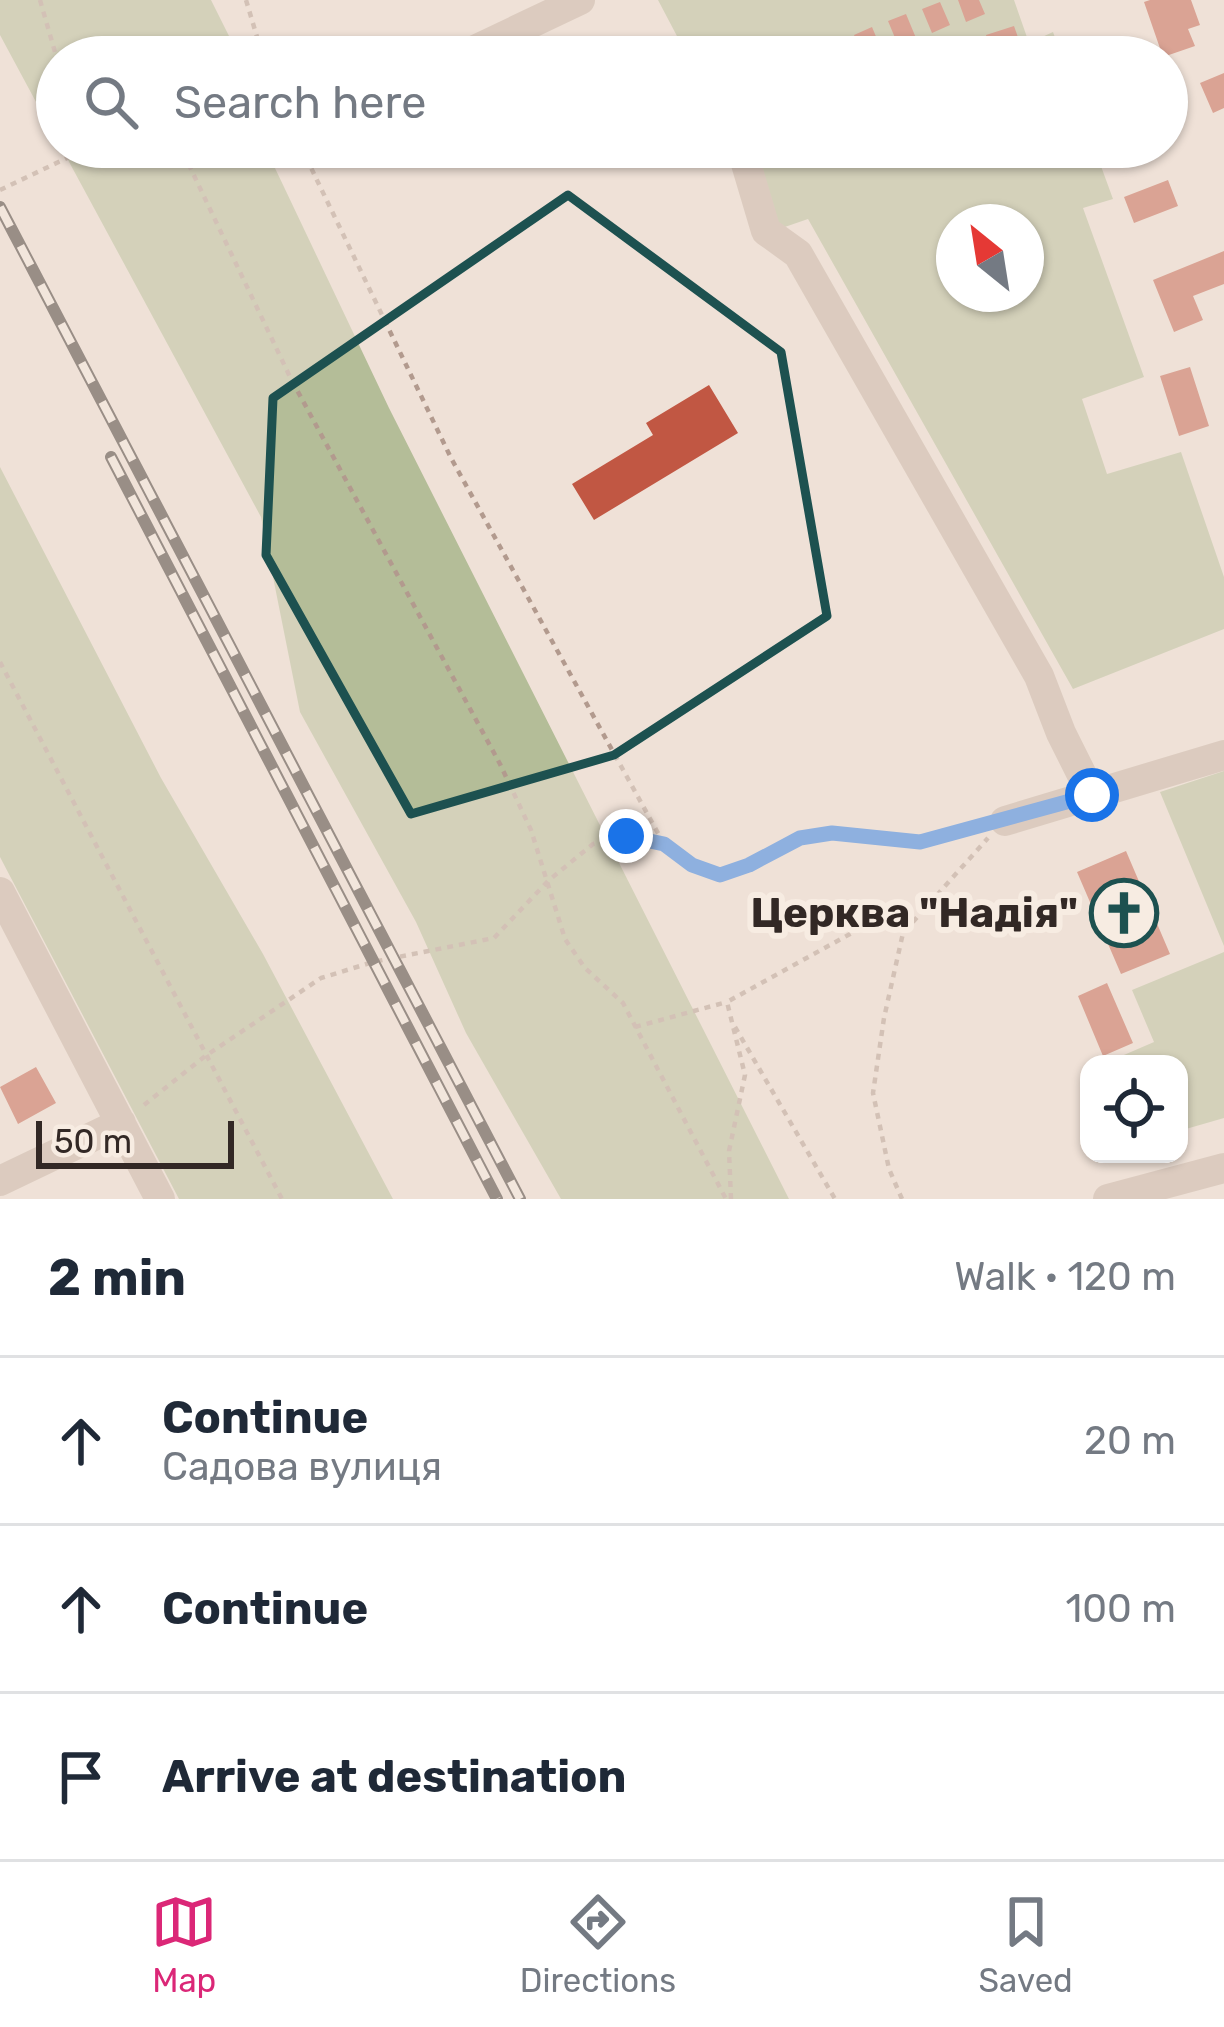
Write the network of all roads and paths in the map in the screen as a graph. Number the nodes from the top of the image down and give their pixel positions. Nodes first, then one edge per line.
1 (40, 0) edge
2 (246, 0) edge
3 (580, 0) edge
4 (50, 36) edge
5 (257, 36) edge
6 (504, 36) edge
7 (46, 168) edge
8 (190, 168) edge
9 (311, 168) edge
10 (747, 168) edge
11 (0, 190) edge
12 (0, 662) edge
13 (1224, 755) edge
14 (1092, 795) junction
15 (1005, 821) junction
16 (664, 844) junction
17 (548, 881) junction
18 (0, 892) edge
19 (915, 918) junction
20 (727, 1002) junction
21 (732, 1022) junction
22 (635, 1028) junction
23 (204, 1057) junction
24 (121, 1123) junction
25 (1224, 1168) edge
26 (0, 1181) edge
27 (160, 1199) edge
28 (282, 1199) edge
29 (729, 1199) edge
30 (835, 1199) edge
31 (902, 1199) edge
32 (1108, 1199) edge

1 - 4 path
2 - 5 path
3 - 6 street
7 - 11 path
8 - 17 path
9 - 16 path
10 - 14 street
12 - 23 path
13 - 14 street
14 - 15 street
15 - 16 path
15 - 19 path
16 - 17 path
17 - 22 path
17 - 23 path
18 - 24 street
19 - 20 path
19 - 31 path
20 - 21 path
20 - 22 path
21 - 29 path
21 - 30 path
22 - 29 path
23 - 24 path
23 - 28 path
24 - 26 street
24 - 27 street
25 - 32 street

